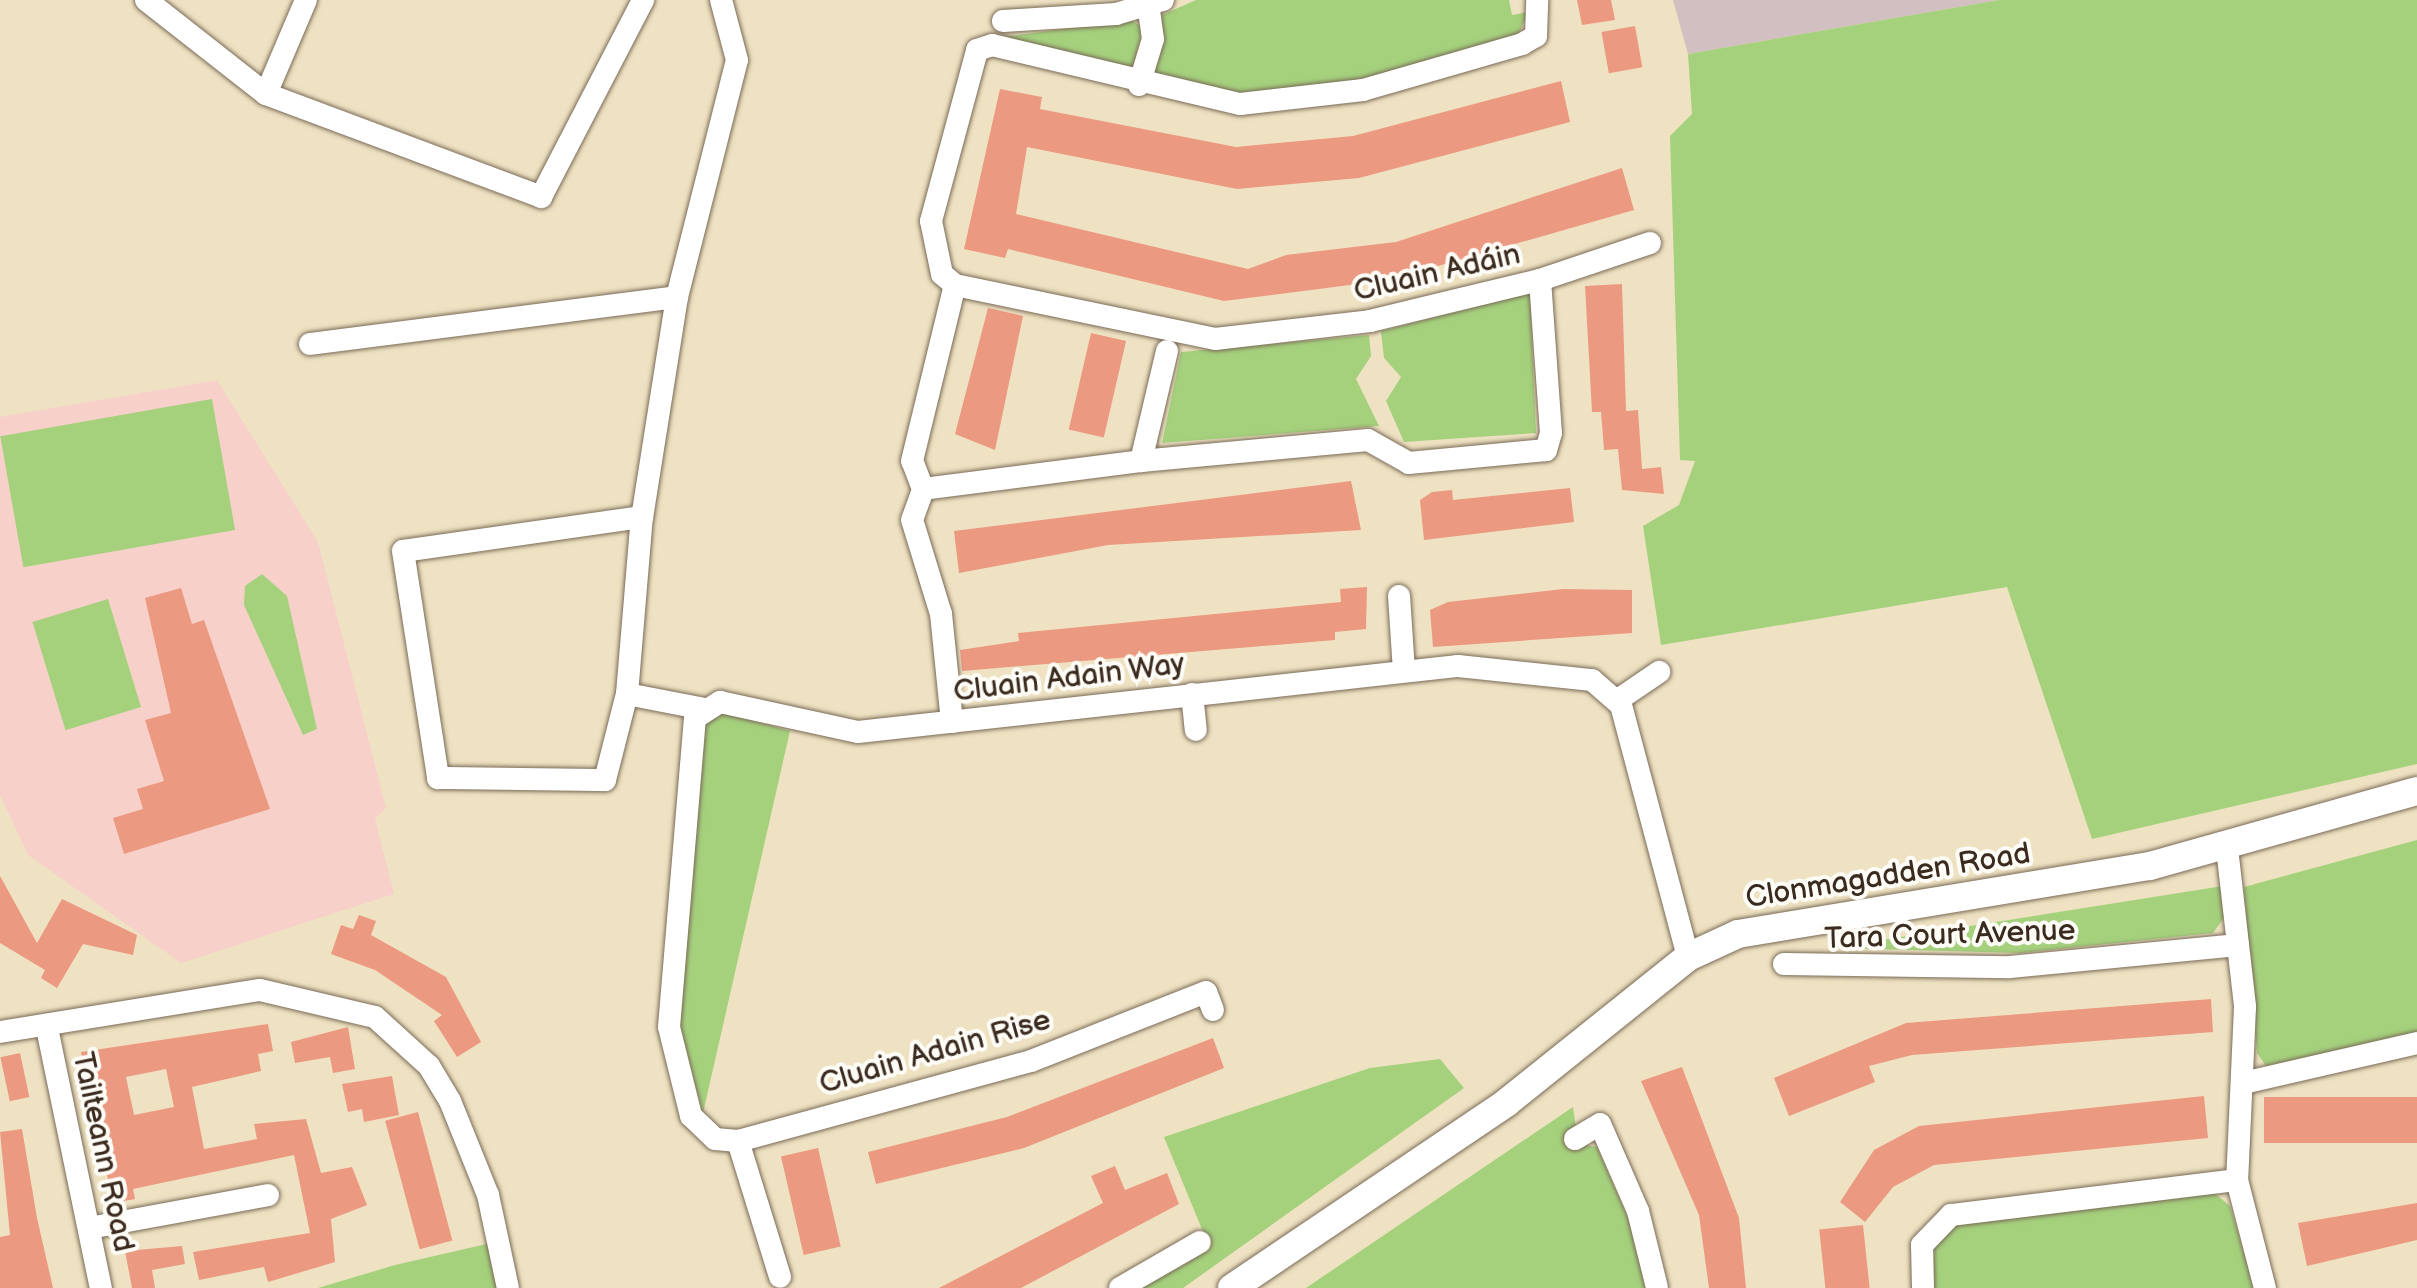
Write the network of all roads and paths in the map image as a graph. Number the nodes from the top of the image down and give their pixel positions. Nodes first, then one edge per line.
1 (146, 0) edge
2 (306, 0) edge
3 (644, 0) edge
4 (720, 0) edge
5 (1537, 0) edge
6 (1155, 2) edge
7 (1003, 21) dead end
8 (1140, 85) junction
9 (266, 94) junction
10 (1650, 244) dead end
11 (1540, 280) junction
12 (955, 285) junction
13 (678, 297) junction
14 (310, 344) dead end
15 (1168, 351) dead end
16 (1141, 462) junction
17 (923, 488) junction
18 (642, 516) junction
19 (1399, 596) dead end
20 (1404, 671) junction
21 (1659, 672) dead end
22 (627, 694) junction
23 (1192, 694) junction
24 (1618, 700) junction
25 (704, 709) junction
26 (952, 722) junction
27 (1196, 730) dead end
28 (2417, 792) edge
29 (2227, 848) junction
30 (2238, 945) junction
31 (1688, 957) junction
32 (1784, 964) dead end
33 (1214, 1010) dead end
34 (47, 1028) junction
35 (0, 1032) edge
36 (2417, 1043) edge
37 (2243, 1083) junction
38 (1575, 1139) dead end
39 (726, 1140) junction
40 (2237, 1180) junction
41 (268, 1196) dead end
42 (89, 1228) junction
43 (1200, 1242) dead end
44 (780, 1277) dead end
45 (101, 1288) edge
46 (508, 1288) edge
47 (1120, 1288) edge
48 (1232, 1288) edge
49 (1657, 1288) edge
50 (1923, 1288) edge
51 (2265, 1288) edge

1 - 9 street
2 - 9 street
3 - 9 street
4 - 13 street
5 - 8 street
6 - 7 street
6 - 8 street
8 - 12 street
10 - 11 street
11 - 12 street, Cluain Adáin
11 - 16 street, Cluain Adáin
12 - 17 street
13 - 14 street
13 - 18 street
15 - 16 street
16 - 17 street
17 - 26 street
18 - 22 street
18 - 22 street
19 - 20 street
20 - 23 street, Cluain Adain Way
20 - 24 street, Cluain Adain Way
21 - 24 street
22 - 25 street, Cluain Adain Way
23 - 26 street, Cluain Adain Way
23 - 27 street
24 - 31 street
25 - 26 street, Cluain Adain Way
25 - 39 street
28 - 29 street, Clonmagadden Road
29 - 30 street
29 - 31 street, Clonmagadden Road
30 - 32 street, Tara Court Avenue
30 - 37 street
31 - 48 street, Clonmagadden Road
33 - 39 street, Cluain Adain Rise
34 - 35 street
34 - 42 street, Tailteann Road
34 - 46 street
36 - 37 street
37 - 40 street
38 - 49 street
39 - 44 street
40 - 50 street
40 - 51 street
41 - 42 street
42 - 45 street, Tailteann Road
43 - 47 street

